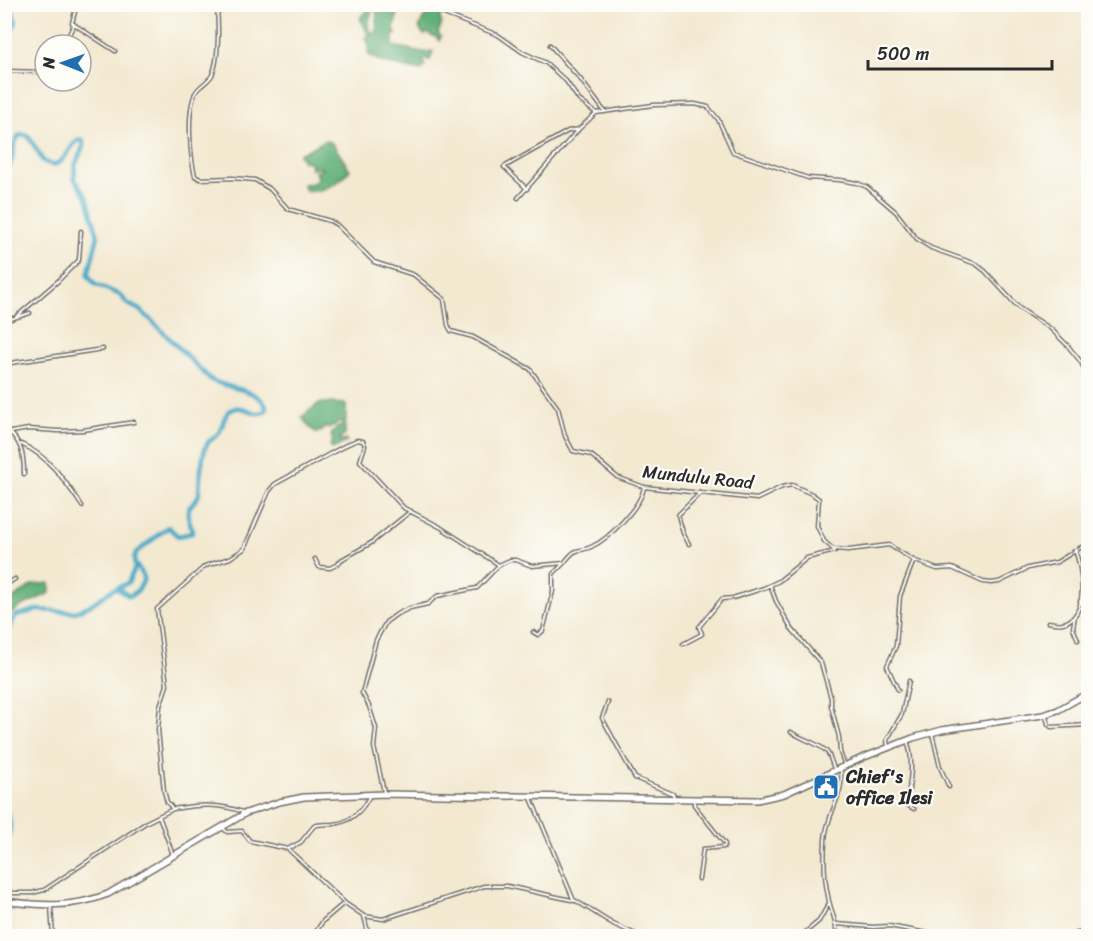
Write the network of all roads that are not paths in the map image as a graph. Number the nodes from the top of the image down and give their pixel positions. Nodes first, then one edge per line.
1 (77, 4) edge
2 (217, 4) edge
3 (430, 4) edge
4 (74, 24) junction
5 (70, 33) edge
6 (550, 45) dead end
7 (115, 51) dead end
8 (4, 72) edge
9 (33, 72) edge
10 (605, 112) junction
11 (596, 113) junction
12 (579, 129) junction
13 (527, 189) junction
14 (518, 198) dead end
15 (81, 231) dead end
16 (30, 314) dead end
17 (16, 317) junction
18 (4, 321) edge
19 (103, 349) dead end
20 (4, 364) edge
21 (1089, 378) edge
22 (134, 422) dead end
23 (4, 427) edge
24 (11, 432) junction
25 (21, 444) junction
26 (24, 474) dead end
27 (644, 487) junction
28 (700, 493) junction
29 (82, 506) dead end
30 (411, 512) junction
31 (1089, 543) edge
32 (689, 544) dead end
33 (838, 550) junction
34 (1075, 550) junction
35 (315, 559) dead end
36 (914, 560) junction
37 (564, 563) junction
38 (499, 565) junction
39 (15, 579) dead end
40 (770, 585) junction
41 (4, 586) edge
42 (1080, 601) junction
43 (1089, 609) edge
44 (1075, 615) junction
45 (1048, 622) dead end
46 (533, 632) dead end
47 (1078, 640) dead end
48 (683, 644) dead end
49 (909, 681) dead end
50 (897, 690) dead end
51 (1089, 693) edge
52 (608, 702) dead end
53 (1046, 714) junction
54 (1089, 725) edge
55 (791, 732) dead end
56 (932, 733) junction
57 (907, 741) junction
58 (888, 748) junction
59 (840, 768) junction
60 (949, 787) dead end
61 (370, 794) junction
62 (385, 795) junction
63 (530, 797) junction
64 (674, 800) junction
65 (694, 800) junction
66 (914, 808) dead end
67 (173, 809) junction
68 (246, 813) junction
69 (159, 816) junction
70 (221, 826) junction
71 (288, 849) junction
72 (173, 855) junction
73 (699, 879) dead end
74 (4, 900) edge
75 (574, 901) junction
76 (345, 903) junction
77 (829, 903) junction
78 (51, 906) junction
79 (364, 916) junction
80 (837, 924) junction
81 (1089, 930) edge
82 (837, 935) edge
83 (53, 936) edge
84 (313, 936) edge
85 (369, 936) edge
86 (640, 936) edge
87 (801, 936) edge
88 (844, 936) edge
89 (943, 936) edge
90 (1068, 936) edge

1 - 4 street
2 - 27 street, Mundulu Road
3 - 11 street
4 - 5 street
4 - 7 street
6 - 10 street
8 - 9 street
10 - 11 street
10 - 21 street
11 - 12 street
12 - 13 street
12 - 13 street
13 - 14 street
15 - 17 street
16 - 17 street
17 - 18 street
19 - 20 street
22 - 24 street
23 - 24 street
24 - 25 street
25 - 26 street
25 - 29 street
27 - 28 street, Mundulu Road
27 - 37 street
28 - 32 street
28 - 33 street, Mundulu Road
30 - 35 street
30 - 38 street
30 - 67 street
31 - 34 street
33 - 36 street
33 - 40 street
34 - 36 street
34 - 42 street
36 - 50 street
37 - 38 street
37 - 46 street
38 - 62 street
39 - 41 street
40 - 48 street
40 - 59 street
42 - 43 street
42 - 44 street
44 - 45 street
44 - 47 street
49 - 58 street
51 - 53 highway
52 - 64 street
53 - 54 street
53 - 56 highway
55 - 59 street
56 - 57 highway
56 - 60 street
57 - 58 highway
57 - 66 street
58 - 59 highway
59 - 65 highway
59 - 77 street
61 - 62 highway
61 - 68 highway
61 - 71 street
62 - 63 highway
63 - 64 highway
63 - 75 street
64 - 65 highway
65 - 73 street
67 - 68 street
67 - 69 street
68 - 70 highway
69 - 72 street
69 - 74 street
70 - 71 street
70 - 72 highway
71 - 76 street
72 - 78 highway
74 - 78 highway
75 - 79 street
75 - 86 street
76 - 79 street
76 - 84 street
77 - 80 street
77 - 87 street
78 - 83 street
79 - 85 street
80 - 82 street
80 - 89 street
81 - 90 street
82 - 88 street

